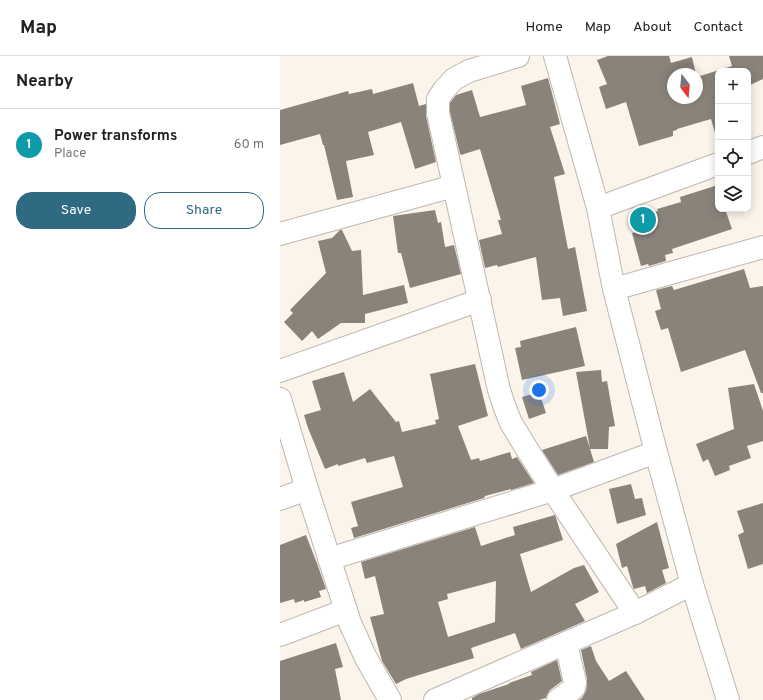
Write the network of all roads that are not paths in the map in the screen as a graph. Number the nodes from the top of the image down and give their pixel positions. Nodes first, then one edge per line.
1 (518, 56) edge
2 (555, 56) edge
3 (763, 147) edge
4 (751, 151) edge
5 (715, 165) edge
6 (454, 186) junction
7 (598, 208) junction
8 (280, 234) edge
9 (763, 247) edge
10 (614, 289) junction
11 (480, 300) junction
12 (280, 371) edge
13 (280, 399) edge
14 (656, 452) junction
15 (307, 489) junction
16 (553, 490) junction
17 (280, 499) edge
18 (329, 559) junction
19 (692, 584) junction
20 (346, 610) junction
21 (635, 613) junction
22 (280, 635) edge
23 (566, 643) junction
24 (390, 700) edge
25 (435, 700) edge
26 (558, 700) edge
27 (728, 700) edge

1 - 6 street
2 - 7 street
3 - 4 street
5 - 7 street
6 - 8 street
6 - 11 street
7 - 10 street
9 - 10 street
10 - 14 street
11 - 12 street
11 - 16 street
13 - 15 street
14 - 16 street
14 - 19 street
15 - 17 street
15 - 18 street
16 - 18 street
16 - 21 street
18 - 20 street
19 - 21 street
19 - 27 street
20 - 22 street
20 - 24 street
21 - 23 street
23 - 25 street
23 - 26 street

